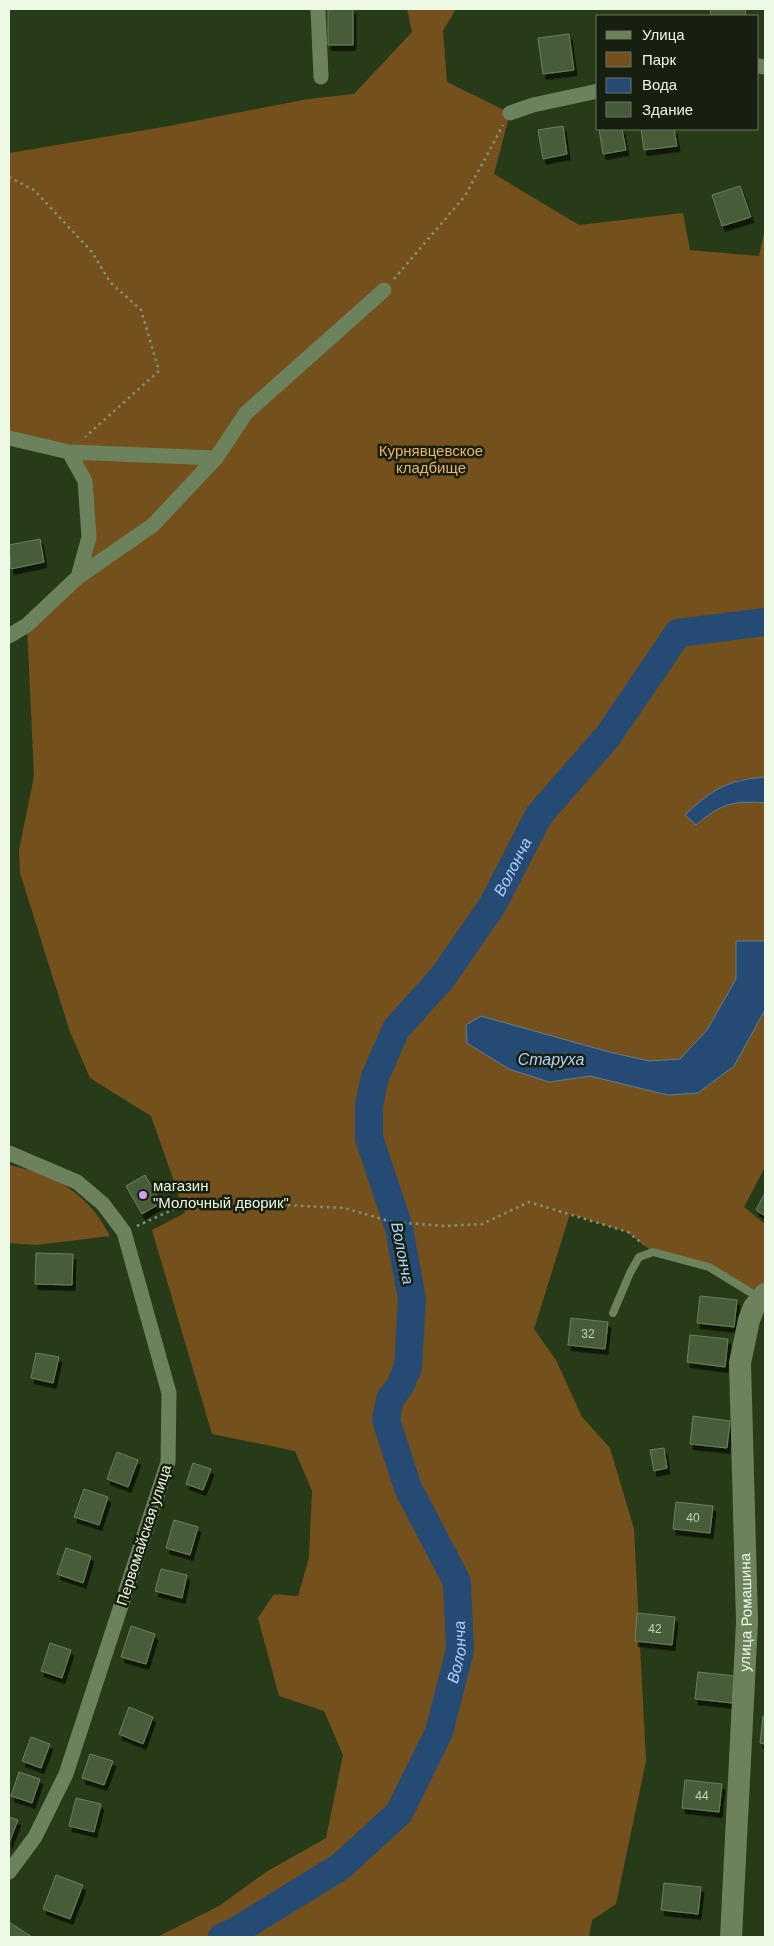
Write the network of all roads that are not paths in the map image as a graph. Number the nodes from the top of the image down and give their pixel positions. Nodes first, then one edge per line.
1 (318, 9) edge
2 (321, 76) dead end
3 (596, 90) edge
4 (510, 113) road end
5 (384, 290) road end
6 (9, 438) edge
7 (70, 452) junction
8 (216, 458) junction
9 (78, 577) junction
10 (9, 636) edge
11 (9, 1153) edge
12 (763, 1296) edge
13 (613, 1313) dead end
14 (9, 1872) edge
15 (731, 1937) edge

1 - 2 street
3 - 4 street
5 - 8 street
6 - 7 street
7 - 8 street
7 - 9 street
8 - 9 street
9 - 10 street
11 - 14 street, Первомайская улица
12 - 13 lane
12 - 15 street, улица Ромашина

